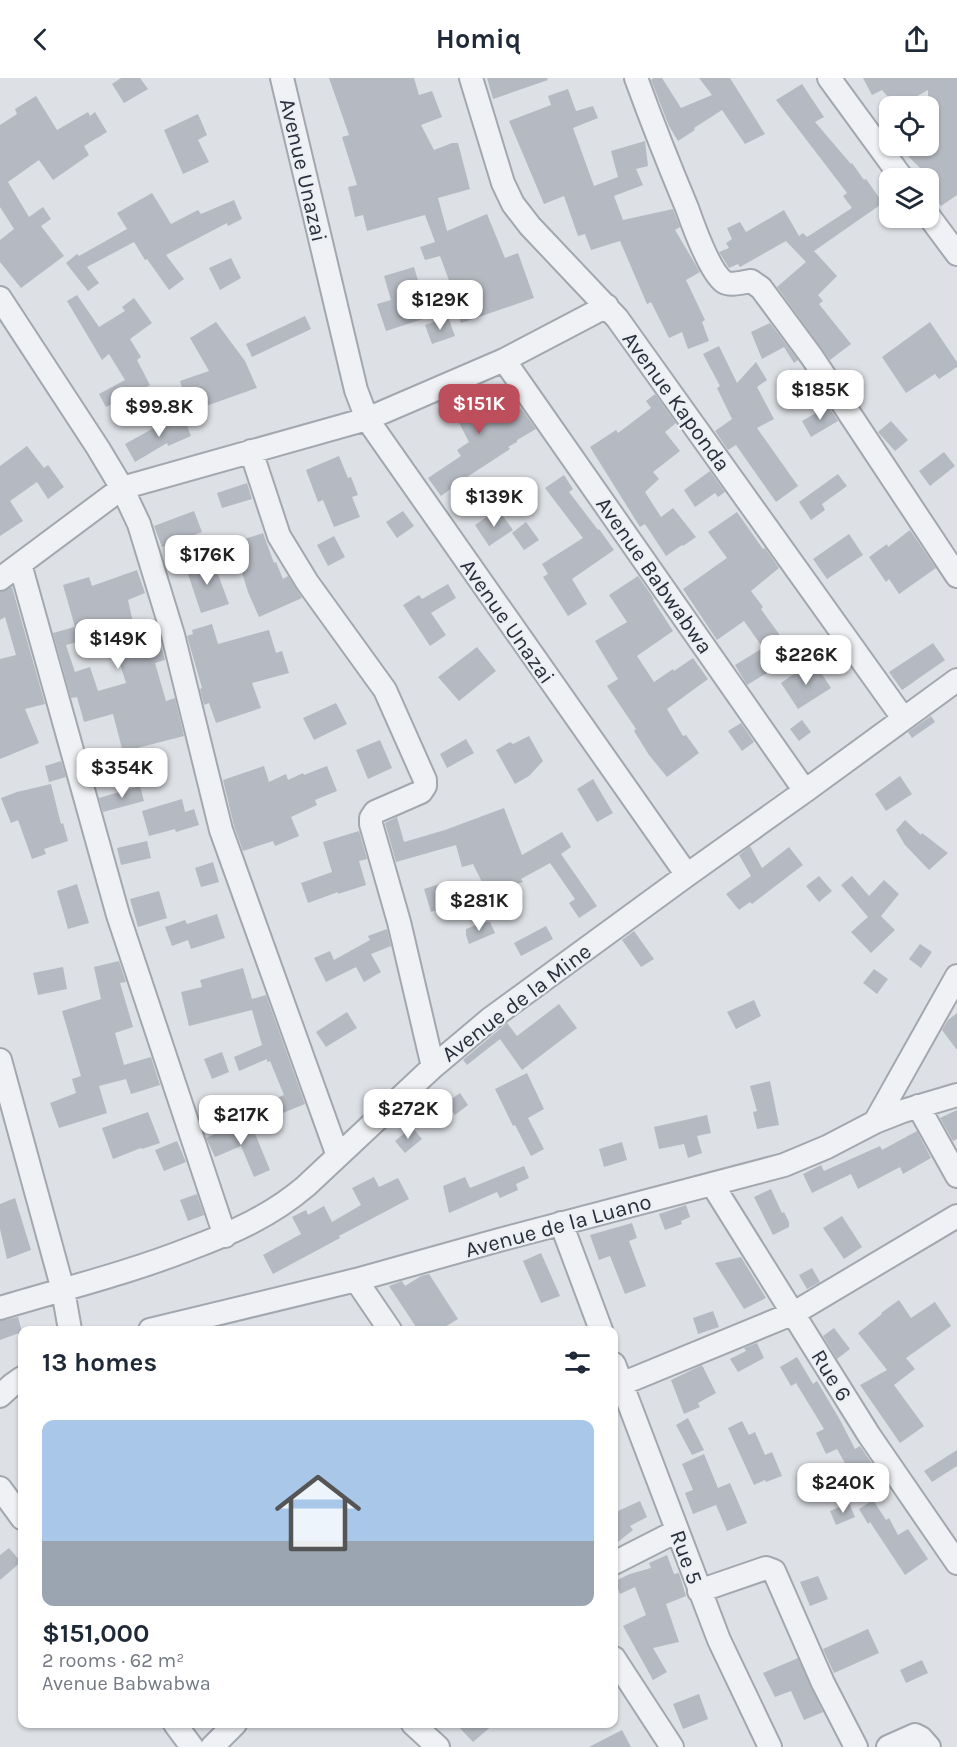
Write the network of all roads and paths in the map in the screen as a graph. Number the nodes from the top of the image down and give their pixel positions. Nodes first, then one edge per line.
1 (282, 78) edge
2 (471, 78) edge
3 (636, 78) edge
4 (830, 78) edge
5 (895, 168) edge
6 (938, 228) edge
7 (957, 254) edge
8 (0, 298) edge
9 (607, 306) junction
10 (504, 360) junction
11 (367, 419) junction
12 (251, 451) junction
13 (122, 488) junction
14 (20, 564) junction
15 (957, 576) edge
16 (0, 579) edge
17 (957, 680) edge
18 (903, 718) junction
19 (805, 791) junction
20 (687, 874) junction
21 (957, 976) edge
22 (0, 1060) edge
23 (433, 1067) junction
24 (957, 1095) edge
25 (918, 1106) junction
26 (875, 1122) junction
27 (338, 1156) junction
28 (957, 1176) edge
29 (712, 1184) junction
30 (957, 1216) edge
31 (561, 1223) junction
32 (225, 1236) junction
33 (356, 1280) junction
34 (63, 1290) junction
35 (0, 1308) edge
36 (794, 1313) junction
37 (69, 1326) edge
38 (166, 1326) edge
39 (387, 1326) edge
40 (600, 1326) edge
41 (618, 1377) edge
42 (18, 1381) edge
43 (618, 1383) edge
44 (0, 1396) edge
45 (0, 1488) edge
46 (18, 1513) edge
47 (677, 1531) junction
48 (618, 1561) edge
49 (957, 1563) edge
50 (699, 1591) junction
51 (618, 1664) edge
52 (178, 1728) edge
53 (231, 1728) edge
54 (192, 1747) edge
55 (212, 1747) edge
56 (672, 1747) edge
57 (770, 1747) edge
58 (856, 1747) edge
59 (888, 1747) edge
60 (929, 1747) edge

1 - 11 street, Avenue Unazai
2 - 9 street, Avenue Kaponda
3 - 15 street
4 - 5 street
6 - 7 street
8 - 13 street
9 - 10 street
9 - 18 street, Avenue Kaponda
10 - 11 street
10 - 19 street, Avenue Babwabwa
11 - 12 street
11 - 20 street, Avenue Unazai
12 - 13 street
12 - 23 street
13 - 14 street
13 - 27 street
14 - 16 street
14 - 32 street
17 - 18 street, Avenue de la Mine
18 - 19 street, Avenue de la Mine
19 - 20 street, Avenue de la Mine
20 - 23 street, Avenue de la Mine
21 - 26 street
22 - 34 street
23 - 27 street, Avenue de la Mine
24 - 25 street, Avenue de la Luano
25 - 26 street, Avenue de la Luano
25 - 28 street
26 - 29 street, Avenue de la Luano
27 - 32 street, Avenue de la Mine
29 - 31 street, Avenue de la Luano
29 - 36 street, Rue 6
30 - 36 street
31 - 33 street, Avenue de la Luano
31 - 40 street
32 - 34 street, Avenue de la Mine
33 - 38 street, Avenue de la Luano
33 - 39 street
34 - 35 street, Avenue de la Mine
34 - 37 street
36 - 41 street
36 - 49 street, Rue 6
42 - 44 street
43 - 47 street, Rue 5
45 - 46 street
47 - 48 street
47 - 50 street, Rue 5
50 - 57 street, Rue 5
50 - 58 street
51 - 56 street
52 - 54 street
53 - 55 street
59 - 60 street

